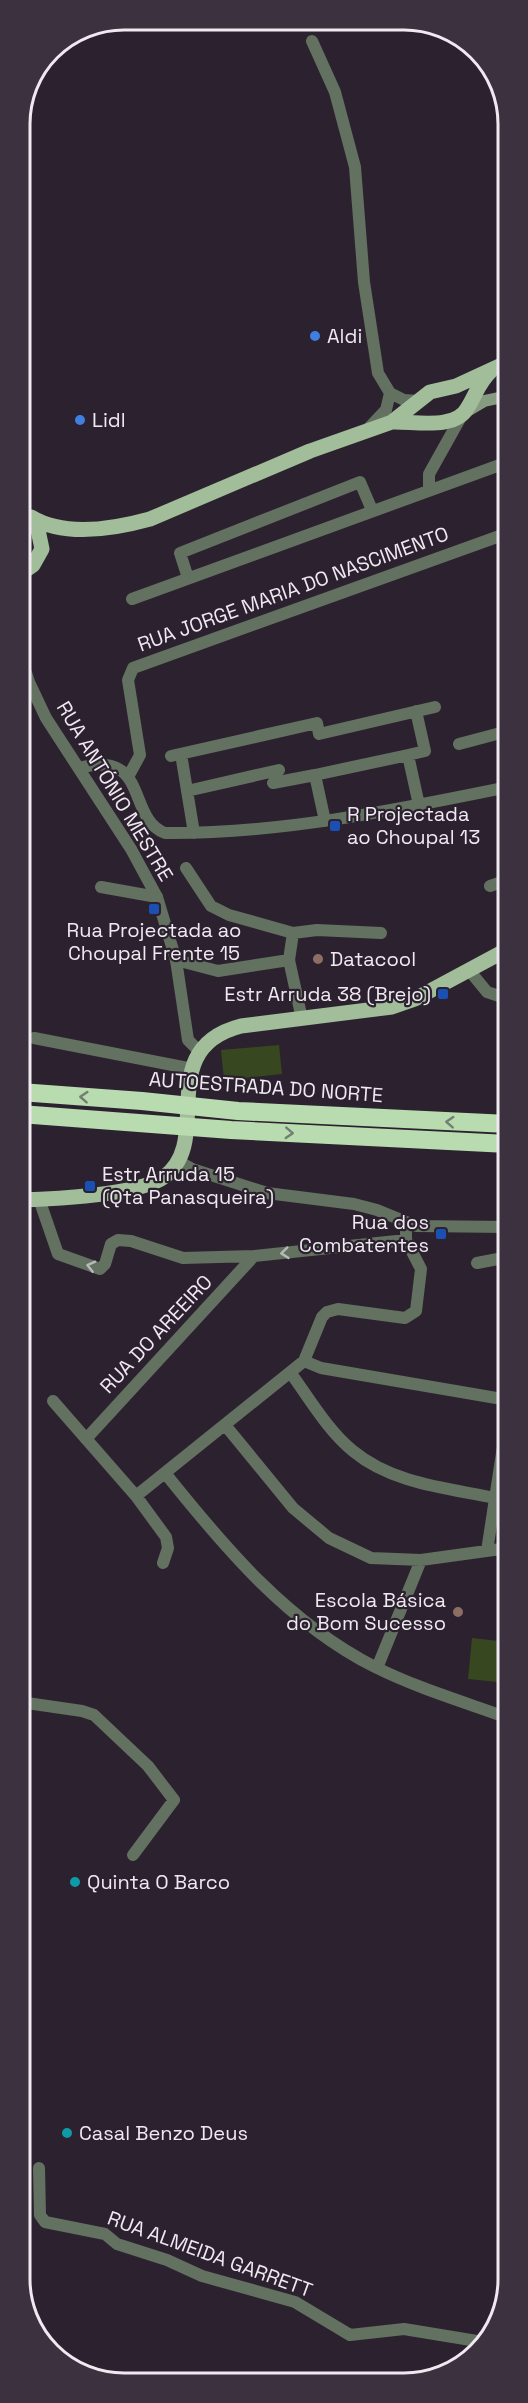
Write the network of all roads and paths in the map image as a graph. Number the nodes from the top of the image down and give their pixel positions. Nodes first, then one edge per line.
1 (312, 40) dead end
2 (498, 367) edge
3 (493, 369) junction
4 (456, 386) junction
5 (390, 393) junction
6 (498, 398) edge
7 (417, 403) junction
8 (467, 408) junction
9 (420, 421) junction
10 (392, 422) junction
11 (436, 424) junction
12 (367, 431) junction
13 (447, 446) junction
14 (498, 465) edge
15 (429, 489) junction
16 (372, 510) junction
17 (30, 517) edge
18 (30, 521) edge
19 (68, 531) junction
20 (498, 537) edge
21 (42, 549) junction
22 (30, 567) edge
23 (188, 578) junction
24 (132, 599) dead end
25 (30, 684) edge
26 (435, 707) dead end
27 (416, 711) junction
28 (498, 734) edge
29 (459, 744) dead end
30 (408, 755) junction
31 (79, 768) junction
32 (279, 770) dead end
33 (315, 775) junction
34 (128, 777) junction
35 (273, 783) dead end
36 (498, 789) edge
37 (188, 791) junction
38 (418, 805) junction
39 (325, 820) junction
40 (194, 833) junction
41 (186, 868) dead end
42 (498, 883) edge
43 (490, 886) dead end
44 (101, 887) dead end
45 (157, 897) junction
46 (293, 933) junction
47 (381, 933) dead end
48 (498, 954) edge
49 (176, 960) junction
50 (289, 960) junction
51 (469, 970) junction
52 (498, 996) edge
53 (302, 1019) junction
54 (34, 1038) dead end
55 (200, 1052) junction
56 (193, 1069) junction
57 (30, 1093) edge
58 (30, 1115) edge
59 (498, 1124) edge
60 (498, 1143) edge
61 (178, 1161) junction
62 (30, 1199) edge
63 (39, 1199) junction
64 (406, 1224) junction
65 (498, 1227) edge
66 (406, 1240) junction
67 (254, 1256) junction
68 (498, 1259) edge
69 (477, 1263) dead end
70 (304, 1360) junction
71 (290, 1372) junction
72 (498, 1398) edge
73 (53, 1401) dead end
74 (225, 1425) junction
75 (86, 1439) junction
76 (165, 1473) junction
77 (498, 1479) edge
78 (136, 1497) junction
79 (495, 1498) junction
80 (498, 1549) edge
81 (487, 1551) junction
82 (421, 1560) junction
83 (163, 1563) dead end
84 (377, 1668) junction
85 (30, 1703) edge
86 (498, 1714) edge
87 (133, 1855) dead end
88 (39, 2168) dead end
89 (475, 2341) edge

1 - 5 street
2 - 3 main road
3 - 4 main road
3 - 8 main road
4 - 7 main road
4 - 8 main road
5 - 7 street
5 - 12 street
6 - 8 main road
7 - 9 main road
7 - 10 main road
8 - 11 main road
8 - 13 street
9 - 10 main road
9 - 11 main road
10 - 12 main road
11 - 13 street
12 - 19 main road
13 - 15 street
14 - 15 street
15 - 16 street
16 - 23 street
16 - 23 street
17 - 19 main road
18 - 21 main road
19 - 21 main road
20 - 34 street, RUA JORGE MARIA DO NASCIMENTO
21 - 22 main road
23 - 24 street
25 - 31 street, RUA ANTÓNIO MESTRE
26 - 27 street
27 - 30 street
27 - 37 street
28 - 29 street
30 - 33 street
30 - 38 street
31 - 34 street
31 - 45 street, RUA ANTÓNIO MESTRE
32 - 37 street
33 - 35 street
33 - 39 street
34 - 40 street
36 - 38 street
37 - 40 street
38 - 39 street
39 - 40 street
41 - 46 street
42 - 43 street
44 - 45 street
45 - 49 street, RUA ANTÓNIO MESTRE
46 - 47 street
46 - 50 street
48 - 51 main road
49 - 50 street
49 - 55 street, RUA ANTÓNIO MESTRE
50 - 53 street
51 - 52 street
51 - 53 main road
53 - 55 main road
54 - 56 street
55 - 56 main road
56 - 61 main road
59 -> 57 highway, AUTOESTRADA DO NORTE
58 -> 60 highway
61 - 63 main road
61 - 64 street
62 - 63 main road
67 -> 63 street
64 - 65 street
64 - 66 street
66 -> 67 street
66 - 70 street
67 - 75 street, RUA DO AREEIRO
68 - 69 street
70 - 71 street
70 - 72 street
71 - 74 street
71 - 79 street
73 - 75 street
74 - 76 street
74 - 82 street
75 - 78 street
76 - 78 street
76 - 84 street
77 - 79 street
78 - 83 street
79 - 81 street
80 - 81 street
81 - 82 street
82 - 84 street
84 - 86 street
85 - 87 street
88 - 89 street, RUA ALMEIDA GARRETT

